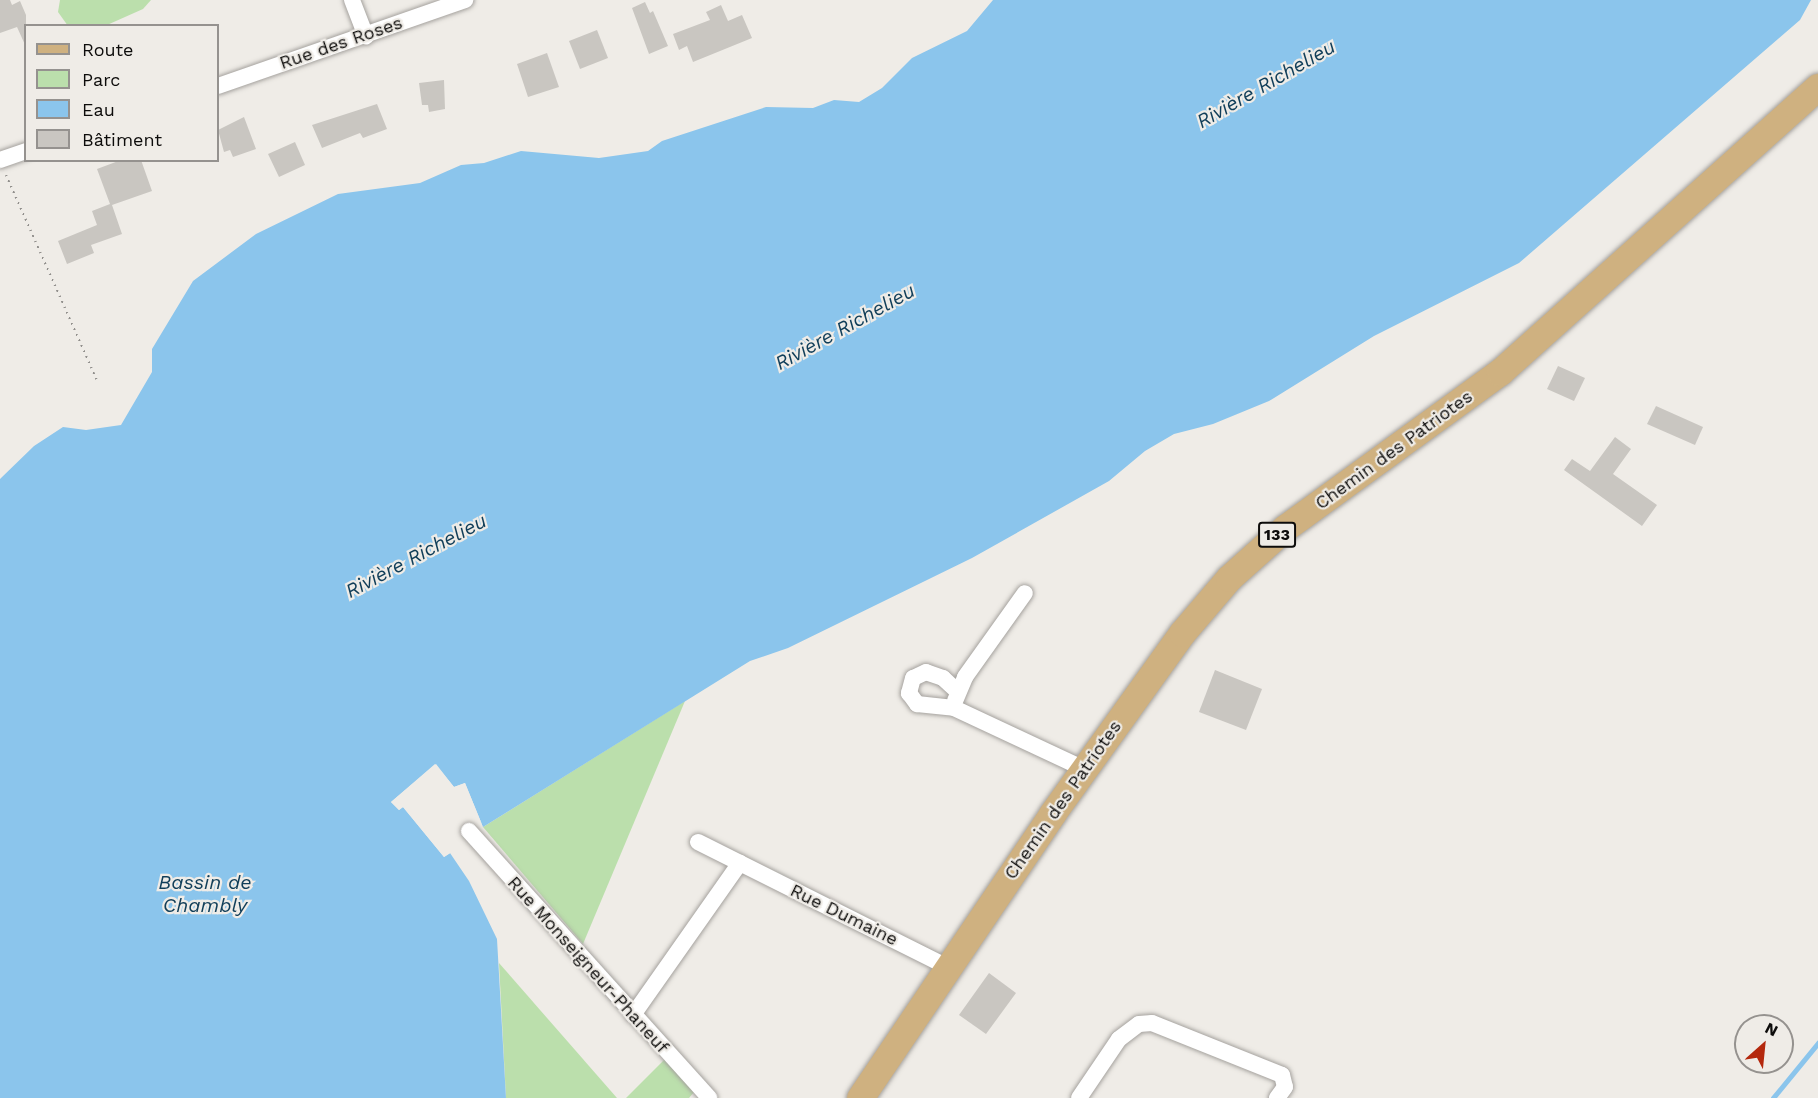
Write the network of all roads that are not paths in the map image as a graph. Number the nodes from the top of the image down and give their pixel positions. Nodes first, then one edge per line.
1 (352, 0) edge
2 (465, 0) edge
3 (366, 36) junction
4 (219, 86) edge
5 (1818, 87) edge
6 (24, 152) edge
7 (2, 166) edge
8 (1025, 593) dead end
9 (1084, 769) junction
10 (469, 831) dead end
11 (698, 842) dead end
12 (740, 863) junction
13 (948, 967) junction
14 (633, 1015) junction
15 (1281, 1092) edge
16 (709, 1098) edge
17 (860, 1098) edge
18 (1079, 1098) edge

1 - 3 street
2 - 3 street, Rue des Roses
3 - 4 street, Rue des Roses
5 - 9 main road, Chemin des Patriotes / 133
6 - 7 street
8 - 9 street
9 - 13 main road, Chemin des Patriotes / 133
10 - 14 street, Rue Monseigneur-Phaneuf
11 - 12 street, Rue Dumaine
12 - 13 street, Rue Dumaine
12 - 14 street
13 - 17 main road, Chemin des Patriotes / 133
14 - 16 street, Rue Monseigneur-Phaneuf
15 - 18 street

